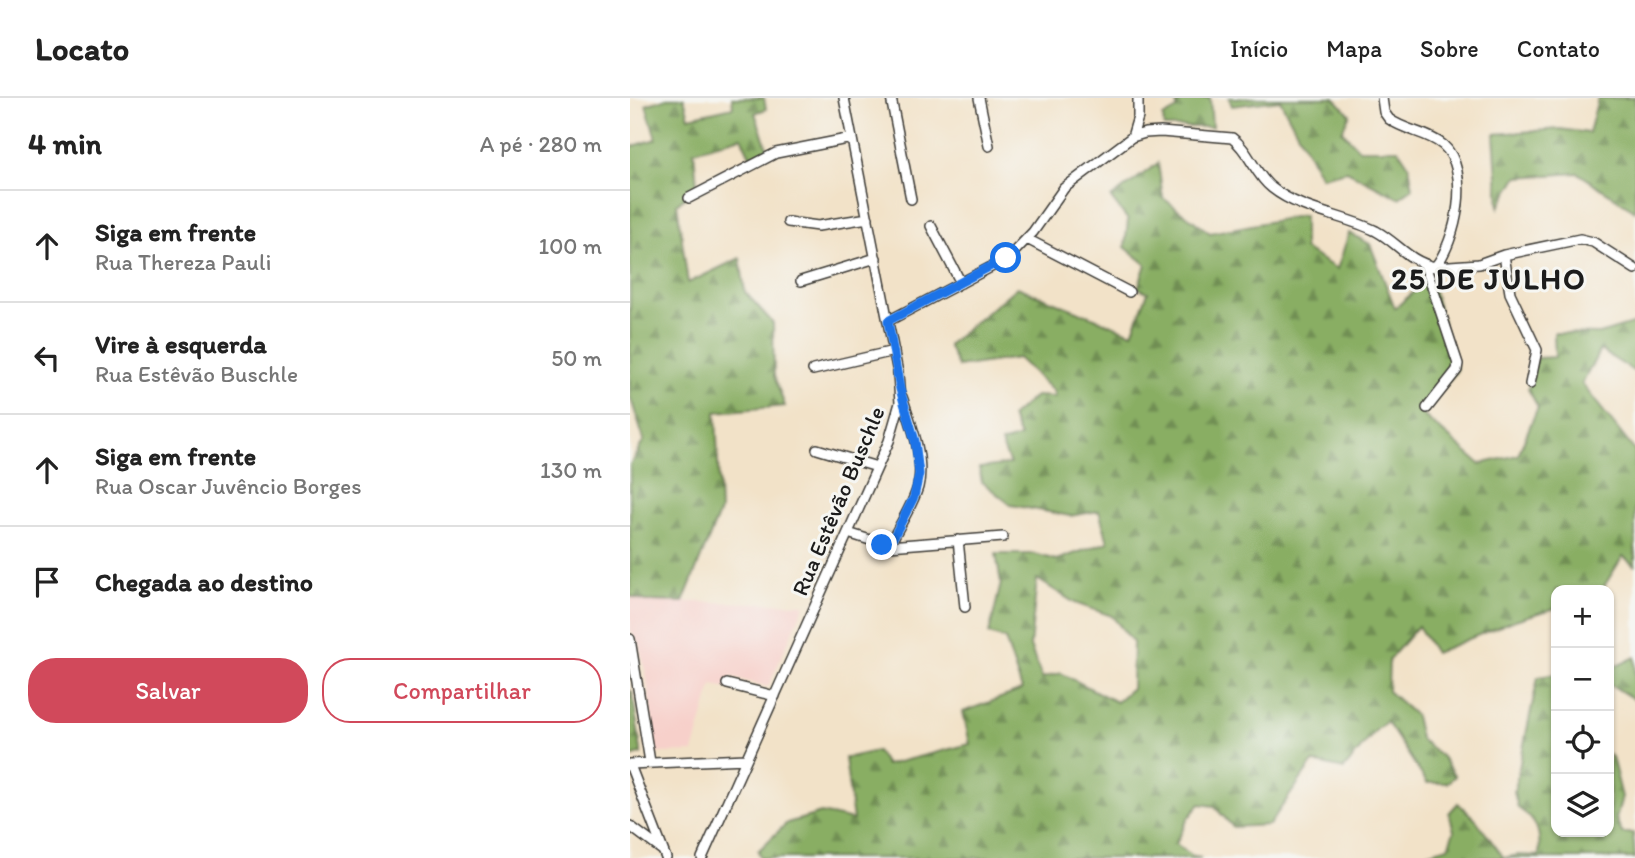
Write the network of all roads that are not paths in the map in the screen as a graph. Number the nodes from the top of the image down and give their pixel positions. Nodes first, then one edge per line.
1 (844, 98) edge
2 (891, 98) edge
3 (979, 98) edge
4 (1139, 98) edge
5 (1382, 98) edge
6 (1132, 137) junction
7 (852, 138) junction
8 (989, 146) dead end
9 (689, 198) dead end
10 (911, 199) dead end
11 (868, 218) junction
12 (788, 222) dead end
13 (931, 226) dead end
14 (1027, 239) junction
15 (1504, 256) junction
16 (876, 258) junction
17 (1430, 266) junction
18 (1635, 269) edge
19 (801, 281) dead end
20 (961, 282) junction
21 (1129, 292) dead end
22 (888, 321) junction
23 (894, 351) junction
24 (813, 370) dead end
25 (1530, 384) dead end
26 (900, 389) junction
27 (1427, 408) dead end
28 (817, 449) dead end
29 (877, 467) junction
30 (848, 533) junction
31 (1003, 537) dead end
32 (958, 540) junction
33 (889, 546) junction
34 (965, 607) dead end
35 (630, 639) edge
36 (727, 684) dead end
37 (775, 696) junction
38 (746, 759) junction
39 (650, 762) junction
40 (630, 764) edge
41 (630, 826) edge
42 (665, 855) edge
43 (702, 858) edge

1 - 7 street, Rua Estêvão Buschle
2 - 10 street
3 - 8 street
4 - 6 street
5 - 17 street
6 - 14 street
6 - 17 street
7 - 9 street
7 - 11 street, Rua Estêvão Buschle
11 - 12 street
11 - 16 street, Rua Estêvão Buschle
13 - 20 street
14 - 20 street
14 - 21 street
15 - 17 street
15 - 18 street
15 - 25 street
16 - 19 street
16 - 22 street, Rua Estêvão Buschle
17 - 27 street
20 - 22 street
22 - 23 street, Rua Estêvão Buschle
23 - 24 street
23 - 26 street, Rua Estêvão Buschle
26 - 29 street, Rua Estêvão Buschle
26 - 33 street
28 - 29 street
29 - 30 street, Rua Estêvão Buschle
30 - 33 street
30 - 37 street, Rua Estêvão Buschle
31 - 32 street
32 - 33 street
32 - 34 street
35 - 39 street
36 - 37 street
37 - 38 street, Rua Estêvão Buschle
38 - 39 street
38 - 43 street, Rua Estêvão Buschle
39 - 40 street
40 - 42 street
41 - 42 street

